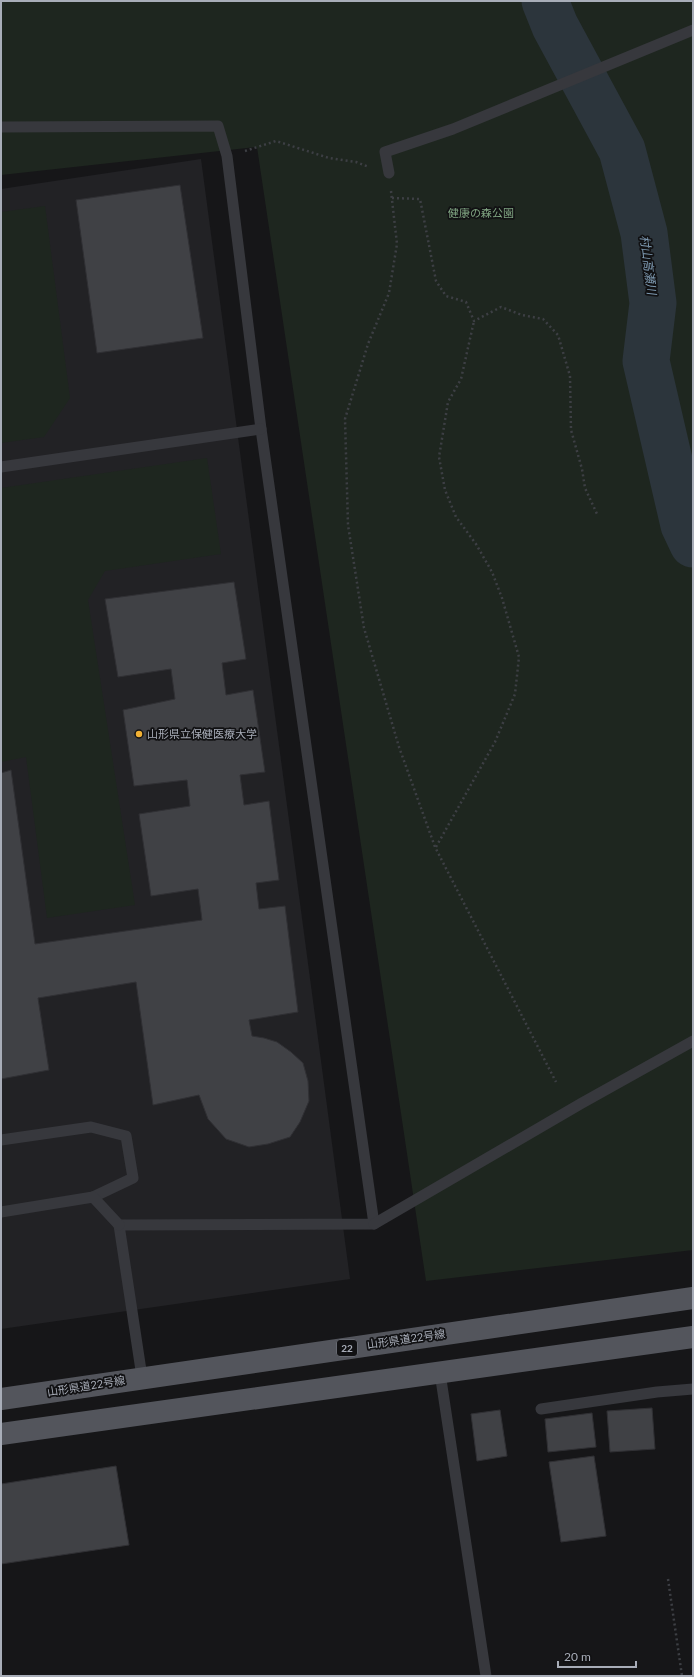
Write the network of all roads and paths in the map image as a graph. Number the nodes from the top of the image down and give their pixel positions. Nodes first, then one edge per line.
1 (693, 30) edge
2 (1, 127) edge
3 (227, 156) junction
4 (389, 173) junction
5 (392, 198) junction
6 (474, 321) junction
7 (261, 429) junction
8 (1, 467) edge
9 (598, 514) dead end
10 (435, 847) junction
11 (693, 1041) edge
12 (556, 1082) dead end
13 (1, 1140) edge
14 (94, 1197) junction
15 (1, 1212) edge
16 (374, 1224) junction
17 (119, 1225) junction
18 (693, 1298) edge
19 (693, 1337) edge
20 (440, 1373) junction
21 (142, 1377) junction
22 (693, 1389) edge
23 (1, 1399) edge
24 (541, 1409) dead end
25 (1, 1434) edge
26 (668, 1579) dead end
27 (486, 1676) edge
28 (682, 1676) edge

1 - 4 lane
2 - 3 lane
3 - 4 path
3 - 7 lane
4 - 5 path
5 - 6 path
5 - 10 path
6 - 9 path
6 - 10 path
7 - 8 lane
7 - 16 lane
10 - 12 path
11 - 16 lane
13 - 14 lane
14 - 15 lane
14 - 17 lane
16 - 17 lane
17 - 21 lane
18 - 21 main road, 山形県道22号線 / 22
19 - 20 main road
20 - 25 main road
20 - 27 lane
21 - 23 main road, 山形県道22号線 / 22
22 - 24 lane
26 - 28 path

